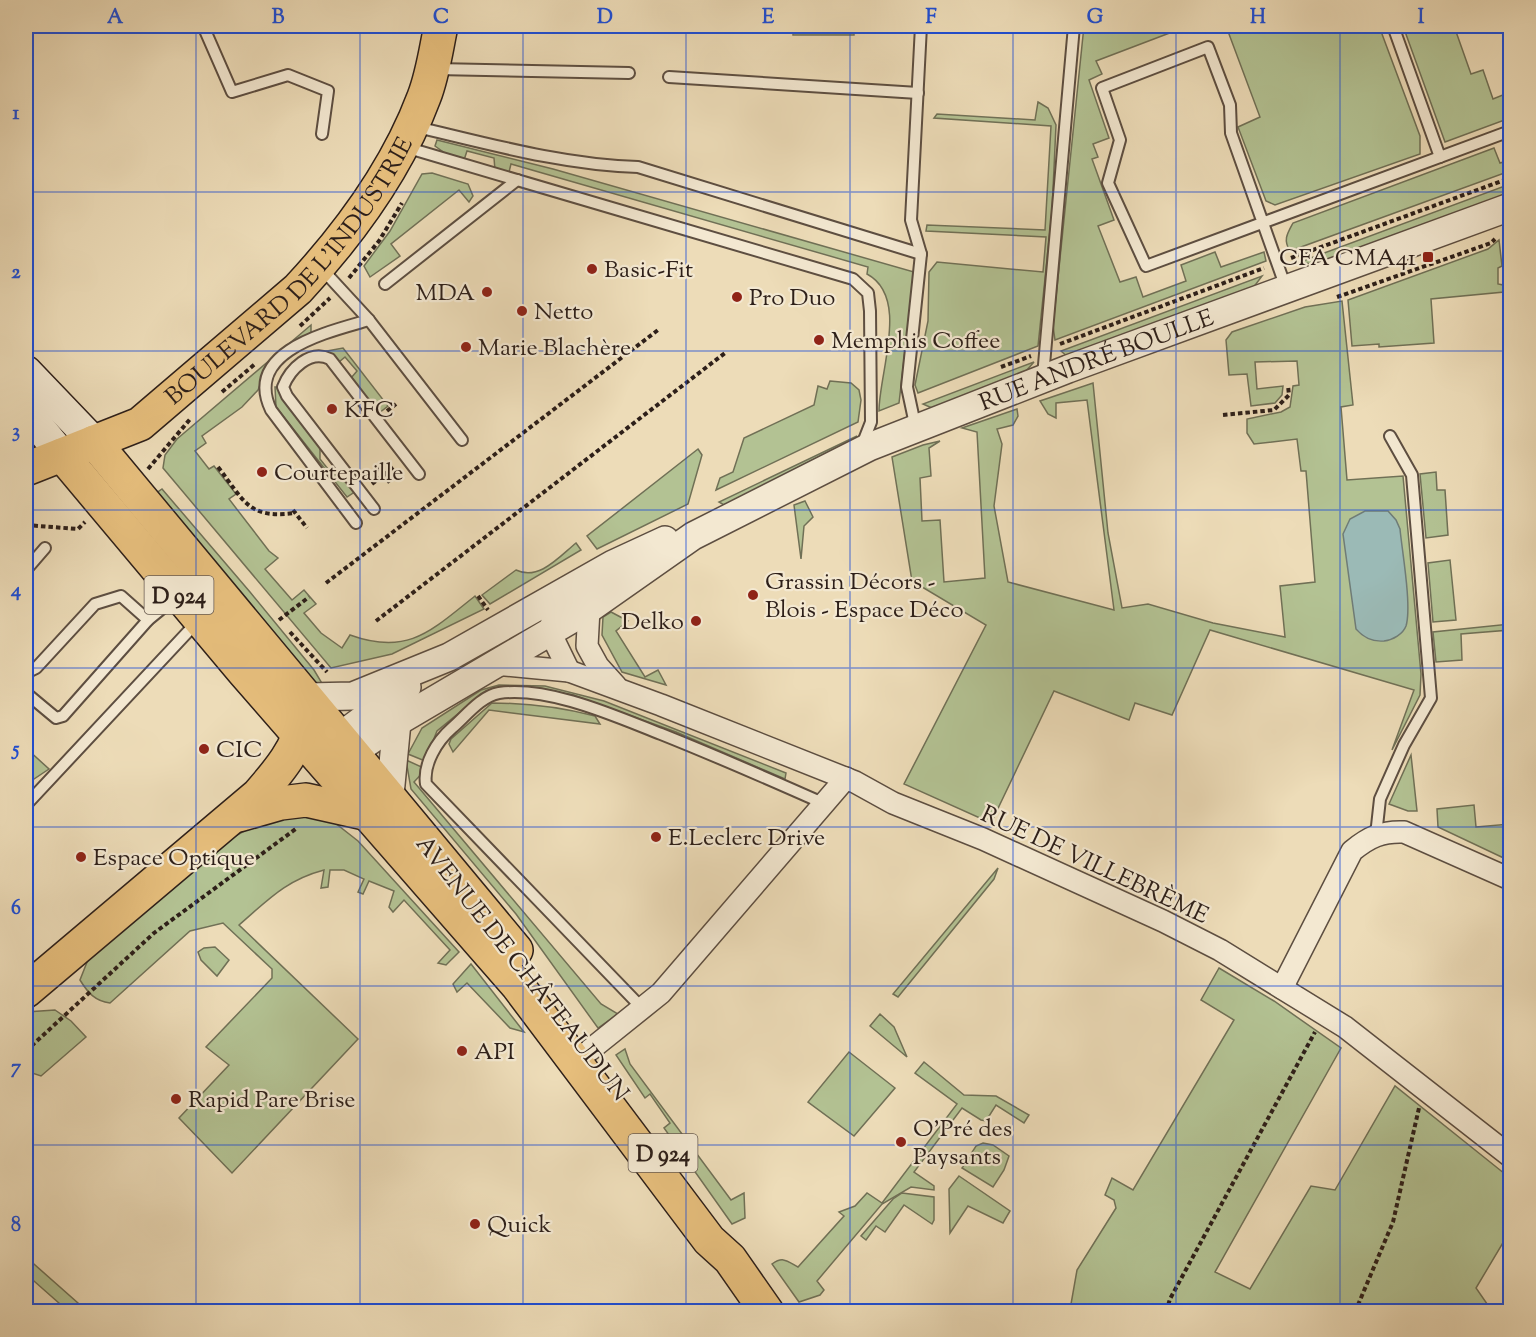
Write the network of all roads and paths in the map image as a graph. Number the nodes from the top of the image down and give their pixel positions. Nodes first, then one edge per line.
1 (205, 26) edge
2 (441, 26) edge
3 (921, 26) edge
4 (1074, 26) edge
5 (1393, 26) edge
6 (432, 69) junction
7 (629, 73) dead end
8 (669, 77) dead end
9 (918, 93) junction
10 (1510, 131) edge
11 (322, 134) dead end
12 (406, 136) junction
13 (1440, 157) junction
14 (517, 180) junction
15 (1510, 207) edge
16 (1263, 223) junction
17 (1497, 236) dead end
18 (921, 254) junction
19 (320, 266) junction
20 (385, 284) dead end
21 (1286, 289) junction
22 (332, 296) dead end
23 (1332, 297) dead end
24 (369, 320) junction
25 (297, 329) dead end
26 (658, 330) dead end
27 (725, 353) dead end
28 (261, 359) dead end
29 (26, 371) edge
30 (1042, 380) junction
31 (1288, 386) dead end
32 (216, 397) dead end
33 (26, 411) edge
34 (198, 412) dead end
35 (1223, 416) dead end
36 (916, 429) junction
37 (1390, 436) dead end
38 (462, 440) dead end
39 (94, 441) junction
40 (859, 452) junction
41 (62, 454) junction
42 (400, 462) dead end
43 (153, 465) dead end
44 (218, 467) dead end
45 (378, 467) dead end
46 (26, 470) edge
47 (419, 474) dead end
48 (384, 475) junction
49 (390, 483) dead end
50 (367, 488) dead end
51 (374, 508) dead end
52 (93, 515) dead end
53 (356, 523) dead end
54 (26, 525) edge
55 (307, 528) dead end
56 (693, 536) junction
57 (45, 548) dead end
58 (26, 570) edge
59 (326, 583) dead end
60 (178, 595) junction
61 (478, 596) dead end
62 (309, 597) dead end
63 (589, 609) junction
64 (490, 613) dead end
65 (199, 619) junction
66 (148, 620) junction
67 (279, 620) dead end
68 (376, 621) dead end
69 (548, 622) junction
70 (587, 646) junction
71 (449, 657) junction
72 (494, 664) junction
73 (569, 671) junction
74 (26, 673) edge
75 (618, 689) junction
76 (26, 693) edge
77 (307, 697) junction
78 (398, 722) junction
79 (327, 750) junction
80 (846, 778) junction
81 (26, 804) edge
82 (377, 804) junction
83 (825, 804) junction
84 (228, 818) junction
85 (300, 826) dead end
86 (1376, 835) junction
87 (1510, 879) edge
88 (1282, 988) junction
89 (26, 991) edge
90 (642, 1009) junction
91 (1325, 1014) junction
92 (590, 1050) junction
93 (26, 1051) edge
94 (1424, 1087) junction
95 (1510, 1156) edge
96 (730, 1259) junction
97 (767, 1311) edge
98 (1166, 1311) edge
99 (1355, 1311) edge

1 - 11 lane
2 - 6 main road, BOULEVARD DE L'INDUSTRIE
3 - 9 lane
4 - 30 lane
5 - 13 lane
6 - 7 lane
6 - 12 main road, BOULEVARD DE L'INDUSTRIE
8 - 9 lane
9 - 18 lane
10 - 13 lane
12 - 14 lane
12 - 18 lane
12 - 19 main road, BOULEVARD DE L'INDUSTRIE
13 - 16 lane
14 - 20 lane
14 - 40 lane
15 - 21 street, RUE ANDRÉ BOULLE
16 - 16 lane
16 - 21 lane
17 - 23 path
18 - 36 lane
19 - 24 lane
19 - 39 main road, BOULEVARD DE L'INDUSTRIE
21 - 30 street, RUE ANDRÉ BOULLE
22 - 25 path
24 - 38 lane
24 - 53 lane
26 - 59 path
27 - 68 path
28 - 32 path
29 - 39 main road, D 924
30 - 36 street, RUE ANDRÉ BOULLE
31 - 35 path
33 - 41 main road, AVENUE DE CHÂTEAUDUN / D 924
34 - 43 path
36 - 40 street, RUE ANDRÉ BOULLE
37 - 86 lane
39 - 41 main road, BOULEVARD DE L'INDUSTRIE
39 - 77 main road, D 924
40 - 56 street, RUE ANDRÉ BOULLE
41 - 46 main road, BOULEVARD DE L'INDUSTRIE
41 - 60 main road, AVENUE DE CHÂTEAUDUN / D 924
42 - 48 path
44 - 55 path
45 - 48 path
47 - 51 lane
48 - 49 path
48 - 50 path
52 - 54 path
56 - 63 street, RUE ANDRÉ BOULLE
56 - 69 street, RUE ANDRÉ BOULLE
57 - 58 lane
60 - 65 main road, AVENUE DE CHÂTEAUDUN / D 924
60 - 66 lane
61 - 64 path
62 - 67 path
63 - 69 street, RUE ANDRÉ BOULLE
63 - 70 street
65 - 79 main road, AVENUE DE CHÂTEAUDUN / D 924
65 - 81 lane
66 - 74 lane
66 - 76 lane
69 - 70 street, RUE DE VILLEBRÈME
69 - 71 street, RUE ANDRÉ BOULLE
69 - 72 street, RUE ANDRÉ BOULLE
69 - 73 street
70 - 75 street, RUE DE VILLEBRÈME
71 - 77 street, RUE ANDRÉ BOULLE
71 - 79 street
72 - 73 street, RUE DE VILLEBRÈME
72 - 78 street, RUE ANDRÉ BOULLE
73 - 75 street, RUE DE VILLEBRÈME
75 - 80 street, RUE DE VILLEBRÈME
77 - 79 main road
78 - 79 street, RUE ANDRÉ BOULLE
78 - 82 street
79 - 82 main road, AVENUE DE CHÂTEAUDUN / D 924
79 - 84 main road
80 - 83 street
80 - 88 street, RUE DE VILLEBRÈME
82 - 84 main road
82 - 92 main road, AVENUE DE CHÂTEAUDUN / D 924
82 - 96 main road, AVENUE DE CHÂTEAUDUN / D 924
83 - 90 street
83 - 90 lane
84 - 89 main road
85 - 93 path
86 - 87 street
86 - 88 street
88 - 91 street, RUE DE VILLEBRÈME
90 - 92 street
91 - 94 street, RUE DE VILLEBRÈME
91 - 98 path
92 - 96 main road, AVENUE DE CHÂTEAUDUN / D 924
94 - 95 street, RUE DE VILLEBRÈME
94 - 99 path
96 - 97 main road, D 924

